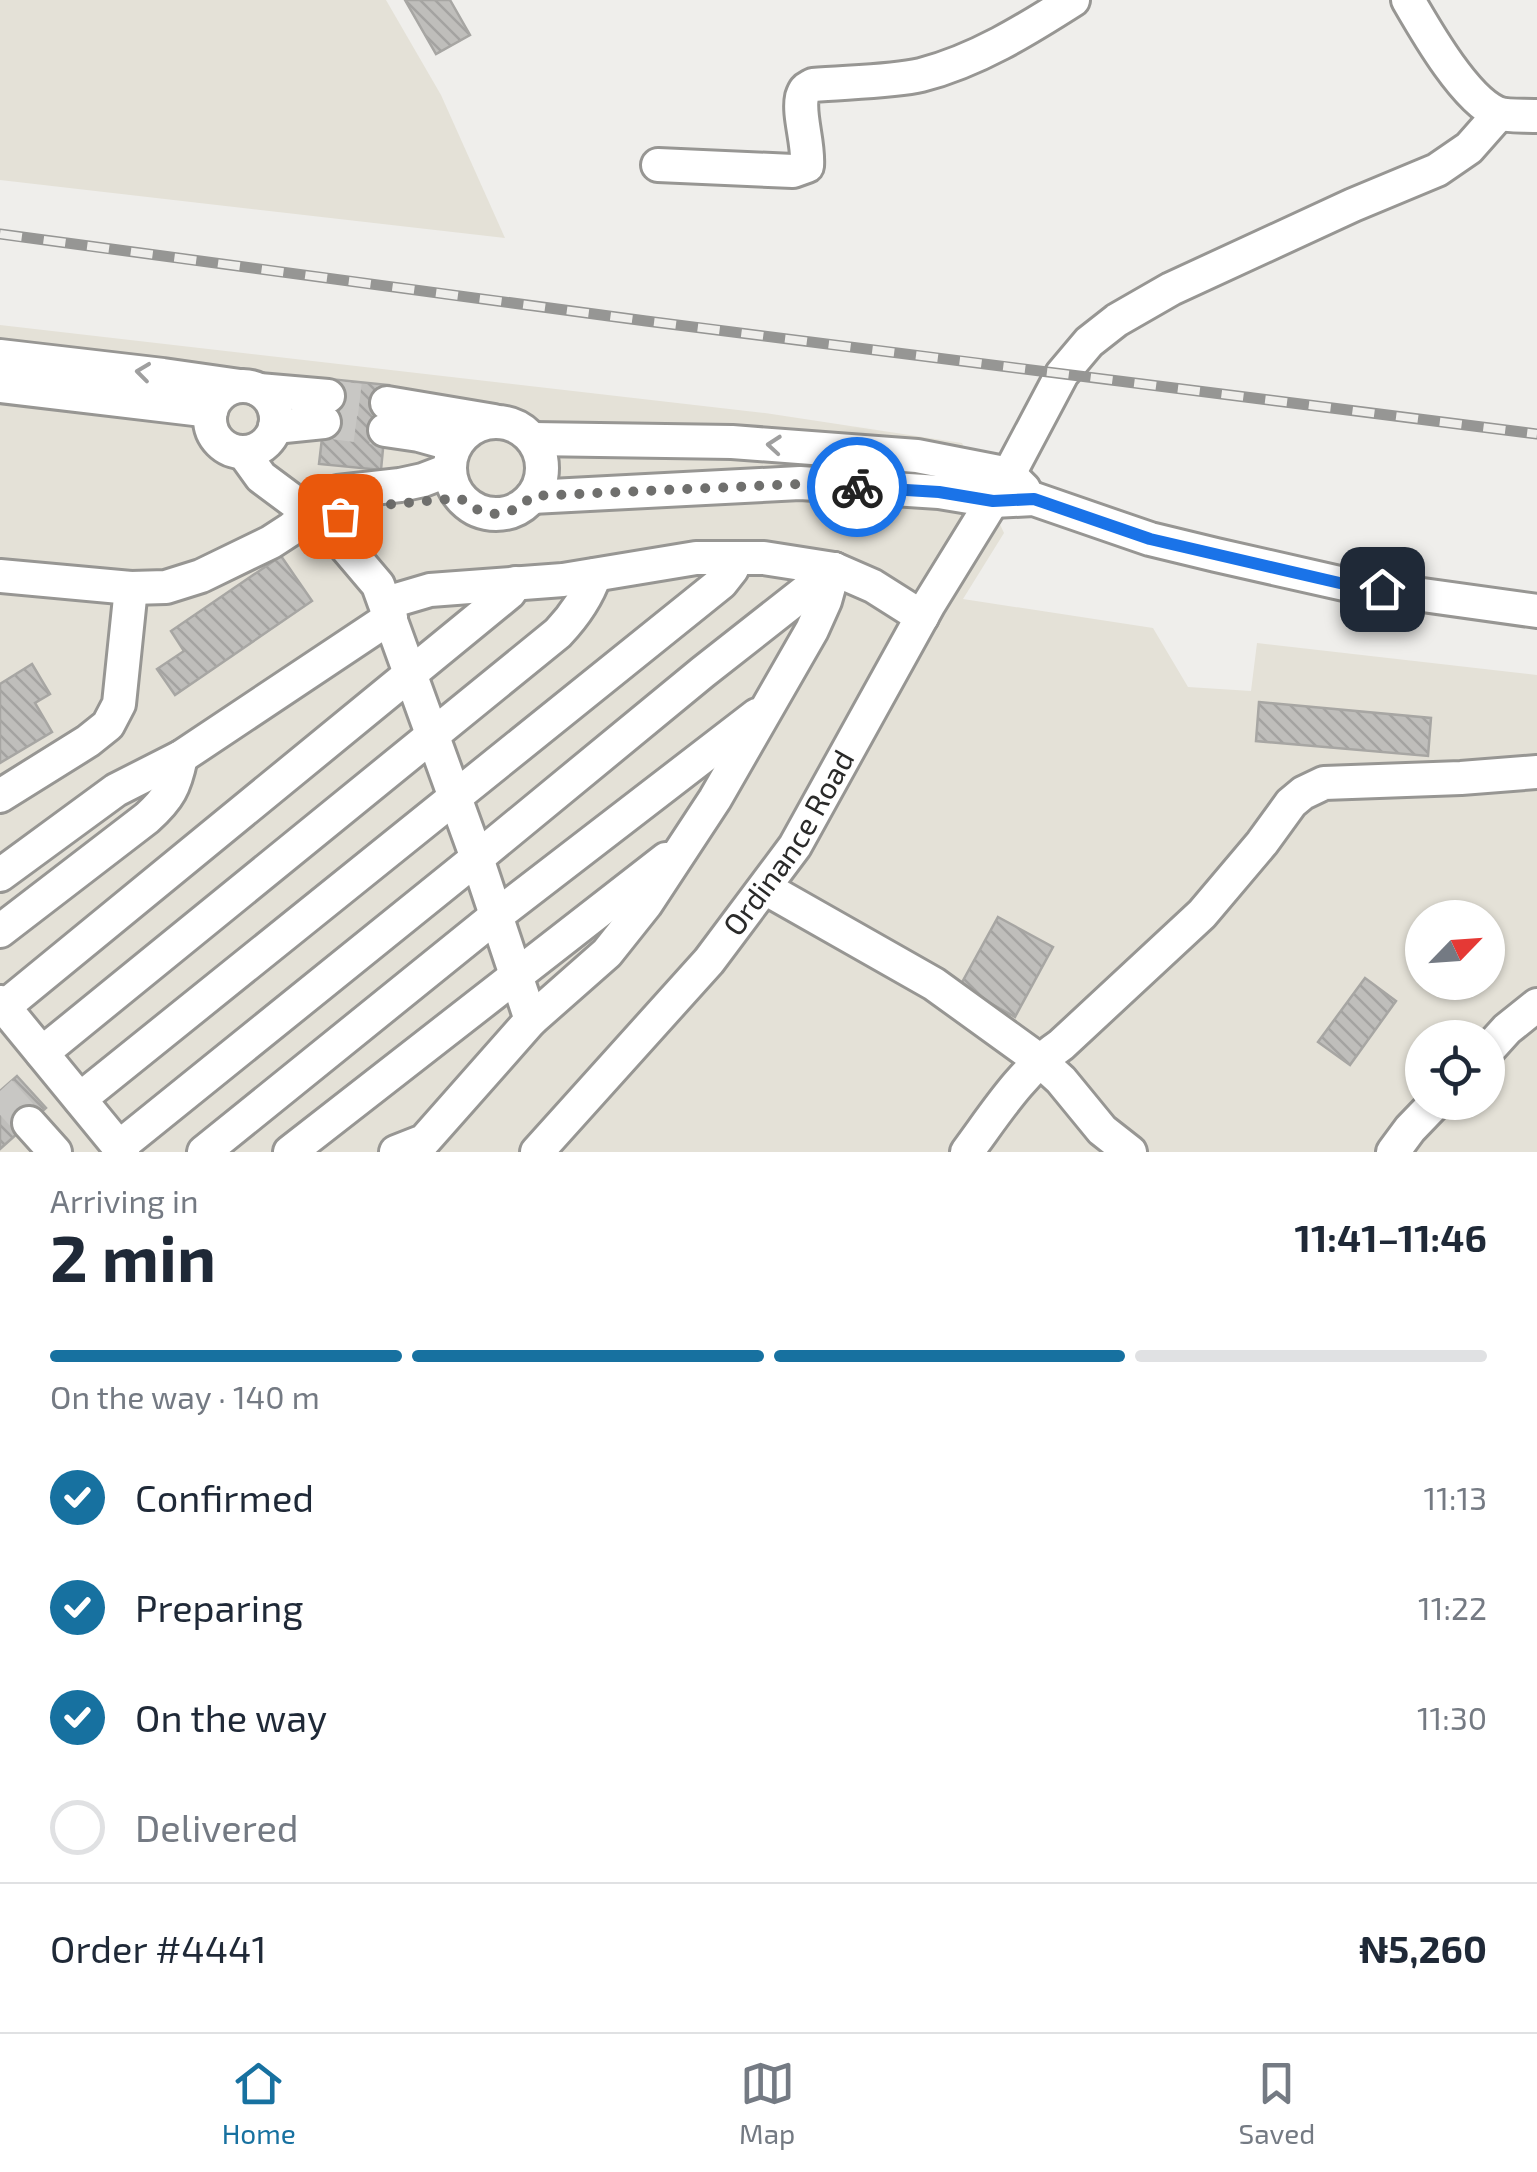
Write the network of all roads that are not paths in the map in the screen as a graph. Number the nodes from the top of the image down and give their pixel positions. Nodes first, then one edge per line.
1 (1073, 0) edge
2 (1408, 0) edge
3 (1499, 114) junction
4 (1537, 116) edge
5 (658, 165) dead end
6 (0, 356) edge
7 (0, 386) edge
8 (249, 388) junction
9 (212, 411) junction
10 (494, 421) junction
11 (275, 427) junction
12 (532, 439) junction
13 (242, 452) junction
14 (455, 471) junction
15 (1001, 487) junction
16 (532, 496) junction
17 (308, 512) junction
18 (339, 539) junction
19 (738, 558) junction
20 (834, 569) junction
21 (595, 575) junction
22 (0, 576) edge
23 (516, 583) junction
24 (130, 588) junction
25 (388, 610) junction
26 (1537, 611) edge
27 (922, 617) junction
28 (412, 675) junction
29 (768, 706) junction
30 (432, 735) junction
31 (181, 757) junction
32 (1537, 772) edge
33 (0, 796) edge
34 (454, 796) junction
35 (689, 841) junction
36 (477, 858) junction
37 (0, 874) edge
38 (765, 888) junction
39 (496, 916) junction
40 (0, 930) edge
41 (516, 977) junction
42 (2, 1005) edge
43 (1537, 1005) edge
44 (532, 1020) junction
45 (1505, 1034) edge
46 (42, 1053) junction
47 (1039, 1060) junction
48 (80, 1099) junction
49 (1419, 1120) edge
50 (23, 1137) tunnel mouth
51 (419, 1148) edge
52 (121, 1149) edge
53 (55, 1152) edge
54 (204, 1152) edge
55 (290, 1152) edge
56 (537, 1152) edge
57 (967, 1152) edge
58 (1130, 1152) edge
59 (1392, 1152) edge

1 - 5 street
2 - 3 street
3 - 4 street
3 - 15 street, Ordinance Road
8 -> 6 street
7 - 9 street
8 - 9 street
8 - 11 street
8 - 11 street
9 - 13 street
10 - 12 street
10 - 14 street
10 - 14 street
11 - 13 street
15 -> 12 street
12 - 16 street
13 - 17 street
14 - 16 street
14 - 17 street
14 - 18 street
15 - 16 street
15 - 26 street
15 - 27 street, Ordinance Road
17 - 18 street
17 - 24 street
18 - 25 street
19 - 20 street
19 - 21 street
19 - 34 street
20 - 27 street
20 - 29 street
20 - 36 street
21 - 23 street
21 - 30 street
22 - 24 street
23 - 25 street
23 - 28 street
24 - 33 street
25 - 28 street
25 - 31 street
27 - 38 street, Ordinance Road
28 - 30 street
28 - 42 street
29 - 35 street
29 - 39 street
30 - 34 street
30 - 46 street
31 - 37 street
31 - 40 street
32 - 47 street
34 - 36 street
34 - 48 street
35 - 41 street
35 - 44 street
36 - 39 street
36 - 52 street
38 - 47 street
38 - 56 street, Ordinance Road
39 - 41 street
39 - 54 street
41 - 44 street
41 - 55 street
42 - 46 street
43 - 45 street
44 - 51 street
46 - 48 street
47 - 57 street
47 - 58 street
48 - 52 street
49 - 59 street
50 - 53 street

